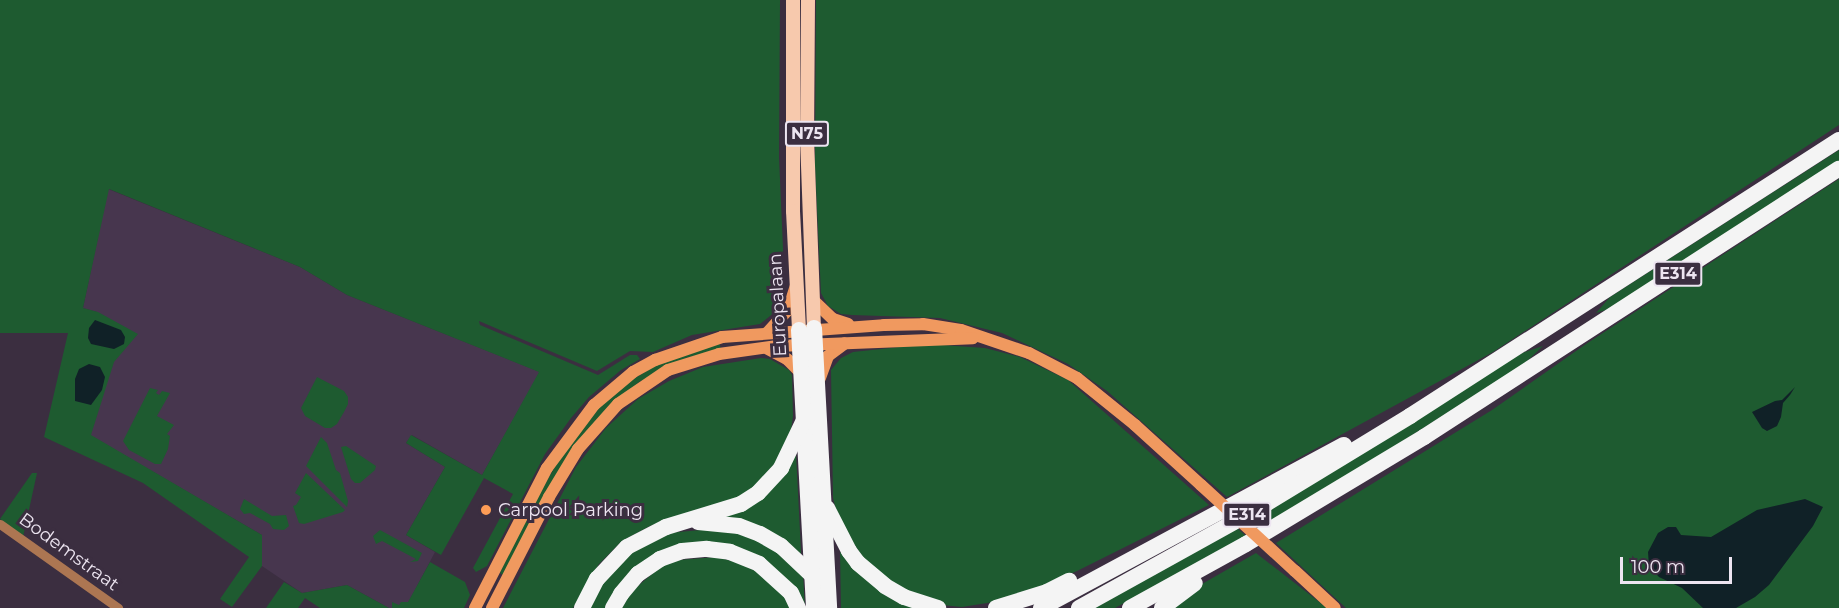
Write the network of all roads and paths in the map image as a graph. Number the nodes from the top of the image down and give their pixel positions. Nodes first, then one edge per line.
1 (793, 0) edge
2 (808, 0) edge
3 (1839, 140) edge
4 (1839, 169) edge
5 (796, 284) junction
6 (812, 299) junction
7 (852, 326) junction
8 (768, 332) junction
9 (807, 337) junction
10 (980, 338) junction
11 (846, 342) junction
12 (765, 347) junction
13 (801, 374) junction
14 (818, 389) junction
15 (1410, 416) junction
16 (803, 422) junction
17 (823, 499) junction
18 (685, 521) junction
19 (0, 524) edge
20 (1246, 544) junction
21 (1150, 547) junction
22 (812, 575) junction
23 (118, 608) edge
24 (475, 608) edge
25 (492, 608) edge
26 (582, 608) edge
27 (614, 608) edge
28 (798, 608) edge
29 (814, 608) edge
30 (829, 608) edge
31 (938, 608) edge
32 (996, 608) edge
33 (1041, 608) edge
34 (1079, 608) edge
35 (1130, 608) edge
36 (1162, 608) edge
37 (1335, 608) edge

1 - 5 main road, Europalaan / N75
2 - 6 main road, Europalaan / N75
3 - 15 highway, E314
4 - 20 highway, E314
5 - 8 main road
5 - 9 main road, Europalaan / N75
6 - 7 main road
6 - 9 main road, Europalaan / N75
7 - 9 main road
7 - 10 main road
8 - 9 main road
8 - 24 main road
9 - 11 main road
9 - 12 main road
9 - 13 highway, Europalaan / N75
9 - 14 highway, Europalaan / N75
10 - 11 main road
10 - 37 main road, bridge
11 - 14 main road
12 - 13 main road
12 - 25 main road
13 - 16 highway, Europalaan / N75
14 - 17 highway, Europalaan / N75
15 - 21 highway
15 - 34 highway, E314
16 - 18 highway
16 - 22 highway, Europalaan / N75
17 - 30 highway, Europalaan / N75
17 - 31 highway
18 - 22 highway
18 - 26 highway
19 - 23 street, Bodemstraat
20 - 35 highway, E314
20 - 36 highway
21 - 32 highway
21 - 33 highway
22 - 29 highway, Europalaan / N75
22 - 30 highway
27 - 28 highway

